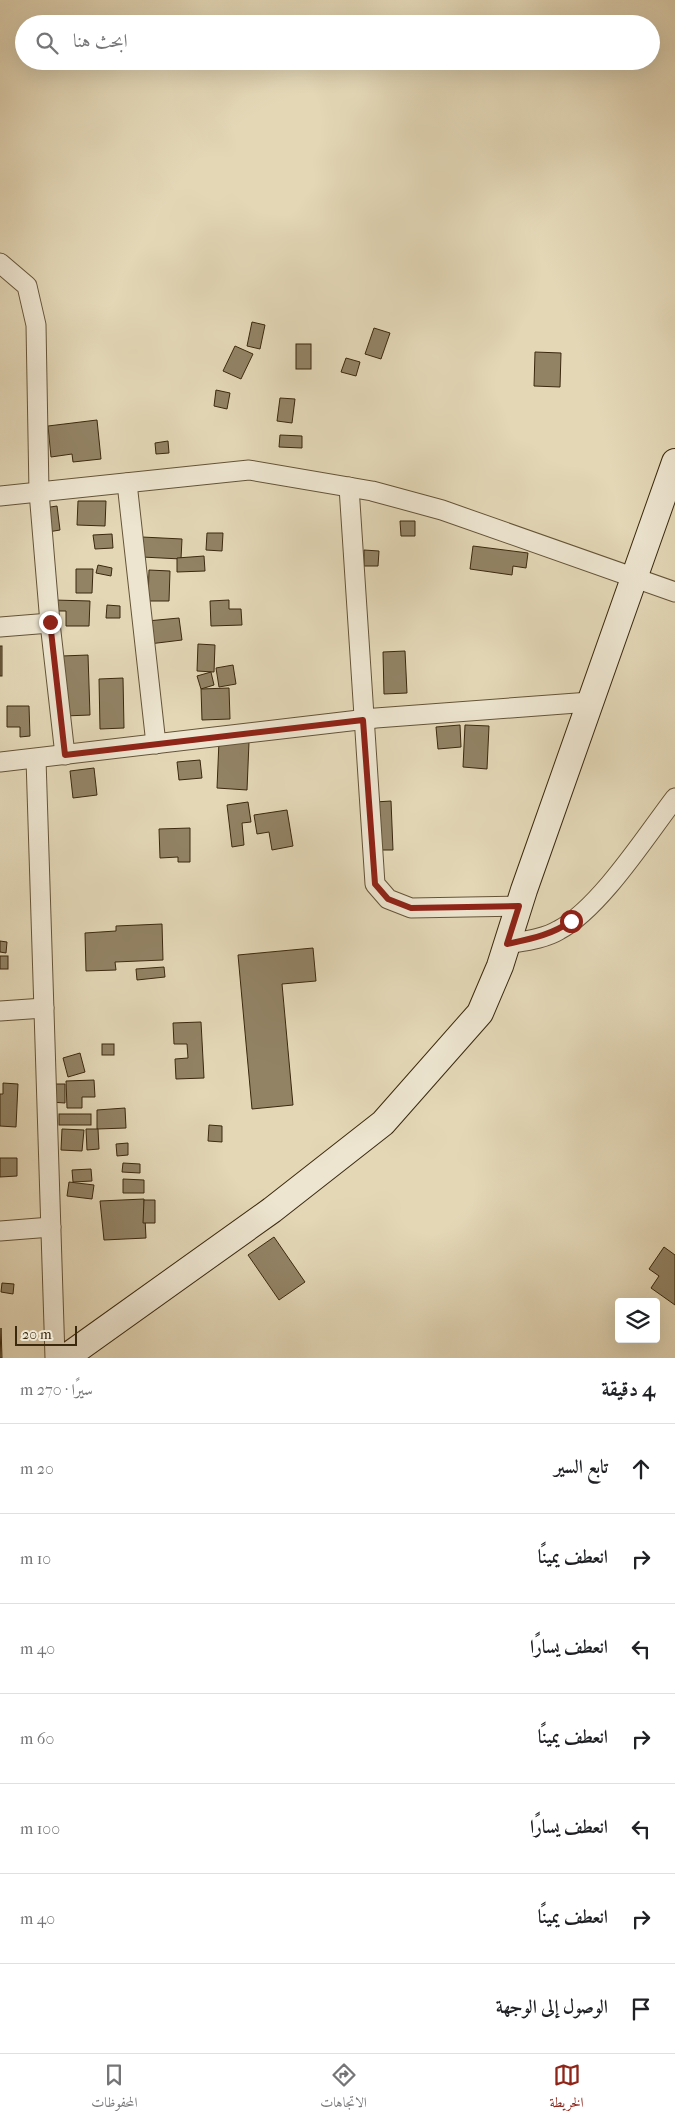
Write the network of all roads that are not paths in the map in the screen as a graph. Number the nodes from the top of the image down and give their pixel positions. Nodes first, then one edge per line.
1 (0, 263) edge
2 (675, 462) edge
3 (127, 483) junction
4 (349, 487) junction
5 (40, 492) junction
6 (0, 496) edge
7 (635, 576) junction
8 (675, 592) edge
9 (50, 622) junction
10 (0, 628) edge
11 (590, 702) junction
12 (363, 720) junction
13 (156, 744) junction
14 (65, 755) junction
15 (36, 758) junction
16 (0, 762) edge
17 (675, 798) edge
18 (519, 906) junction
19 (507, 944) junction
20 (44, 1008) junction
21 (0, 1012) edge
22 (51, 1226) junction
23 (0, 1232) edge
24 (55, 1358) edge
25 (65, 1358) edge

1 - 5 street
2 - 7 main road
3 - 4 street
3 - 5 street
3 - 13 street
4 - 7 street
4 - 12 street
5 - 6 street
5 - 9 street
7 - 8 street
7 - 11 main road
9 - 10 street
9 - 14 street
11 - 12 street
11 - 18 main road
12 - 13 street
12 - 18 street
13 - 14 street
14 - 15 street
15 - 16 street
15 - 20 street
17 - 19 street
18 - 19 main road
19 - 25 main road
20 - 21 street
20 - 22 street
22 - 23 street
22 - 24 street

